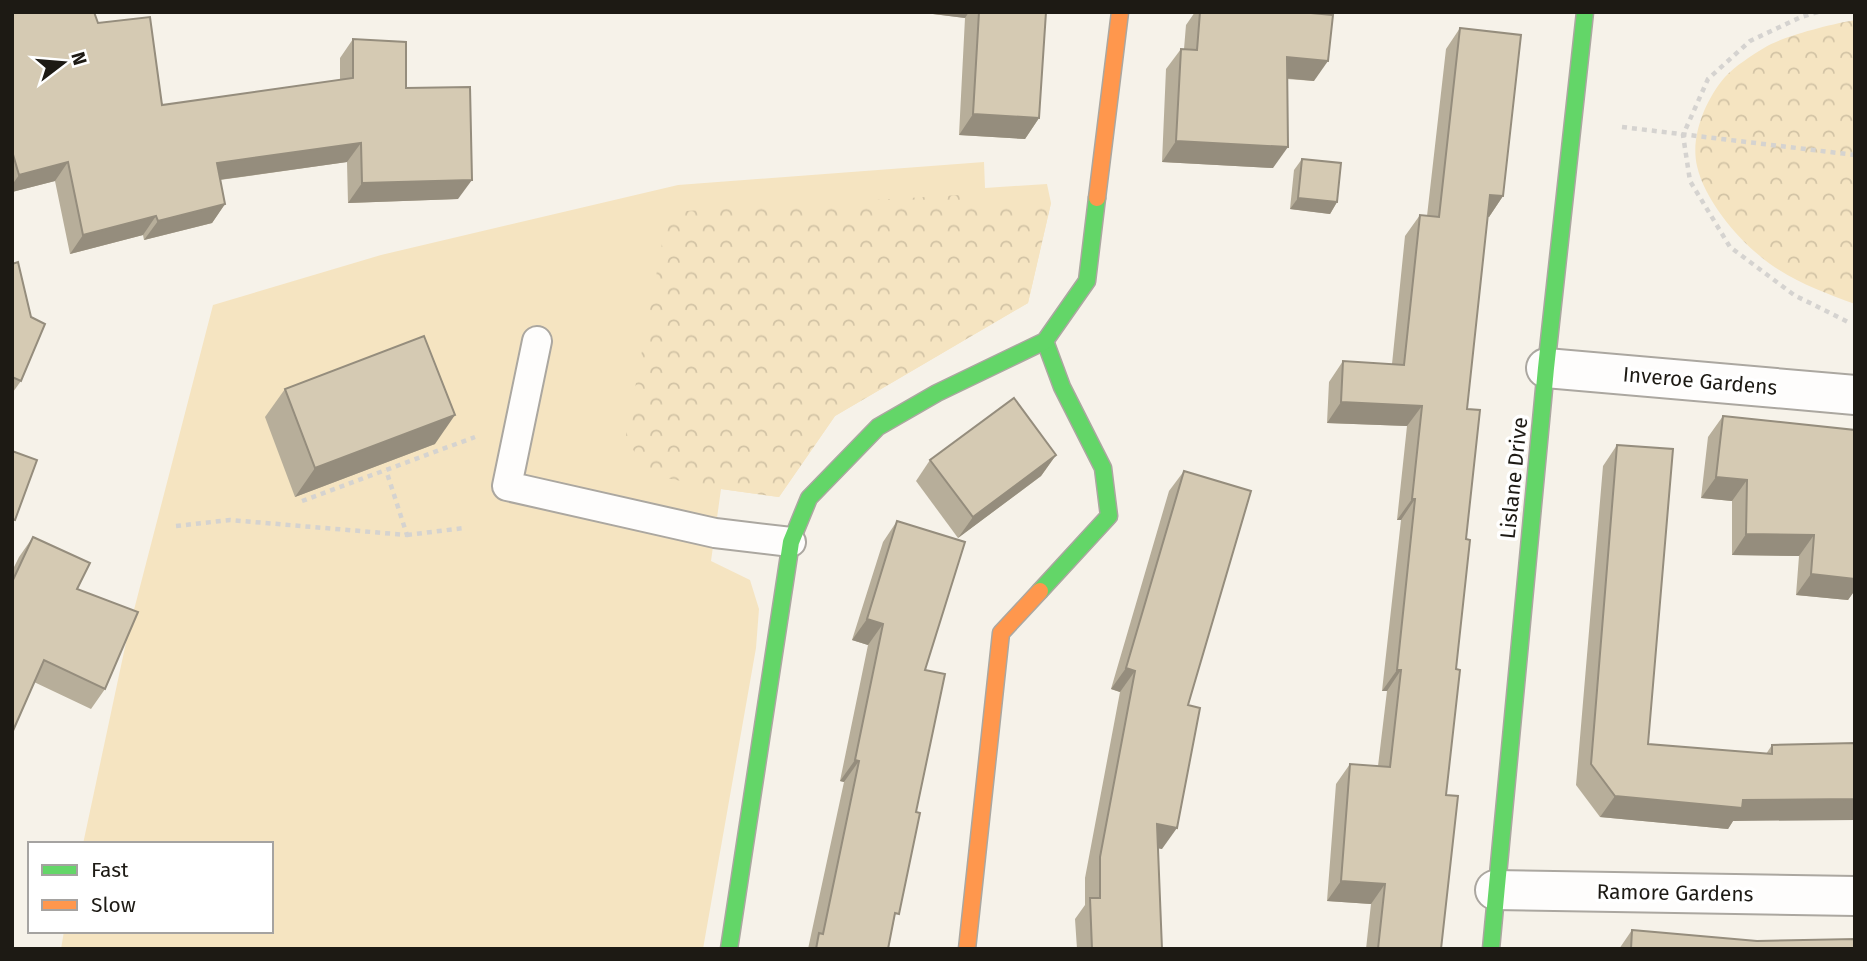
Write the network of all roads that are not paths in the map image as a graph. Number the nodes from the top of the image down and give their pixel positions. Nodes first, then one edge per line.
1 (1120, 12) edge
2 (1585, 12) edge
3 (537, 341) dead end
4 (1045, 341) junction
5 (1546, 368) junction
6 (1855, 395) edge
7 (791, 542) junction
8 (1495, 891) junction
9 (1855, 896) edge
10 (729, 949) edge
11 (967, 949) edge
12 (1491, 949) edge

1 - 4 street
2 - 5 street, Lislane Drive
3 - 7 lane
4 - 7 street
4 - 11 street
5 - 6 street, Inveroe Gardens
5 - 8 street, Lislane Drive
7 - 10 street
8 - 9 street, Ramore Gardens
8 - 12 street, Lislane Drive

